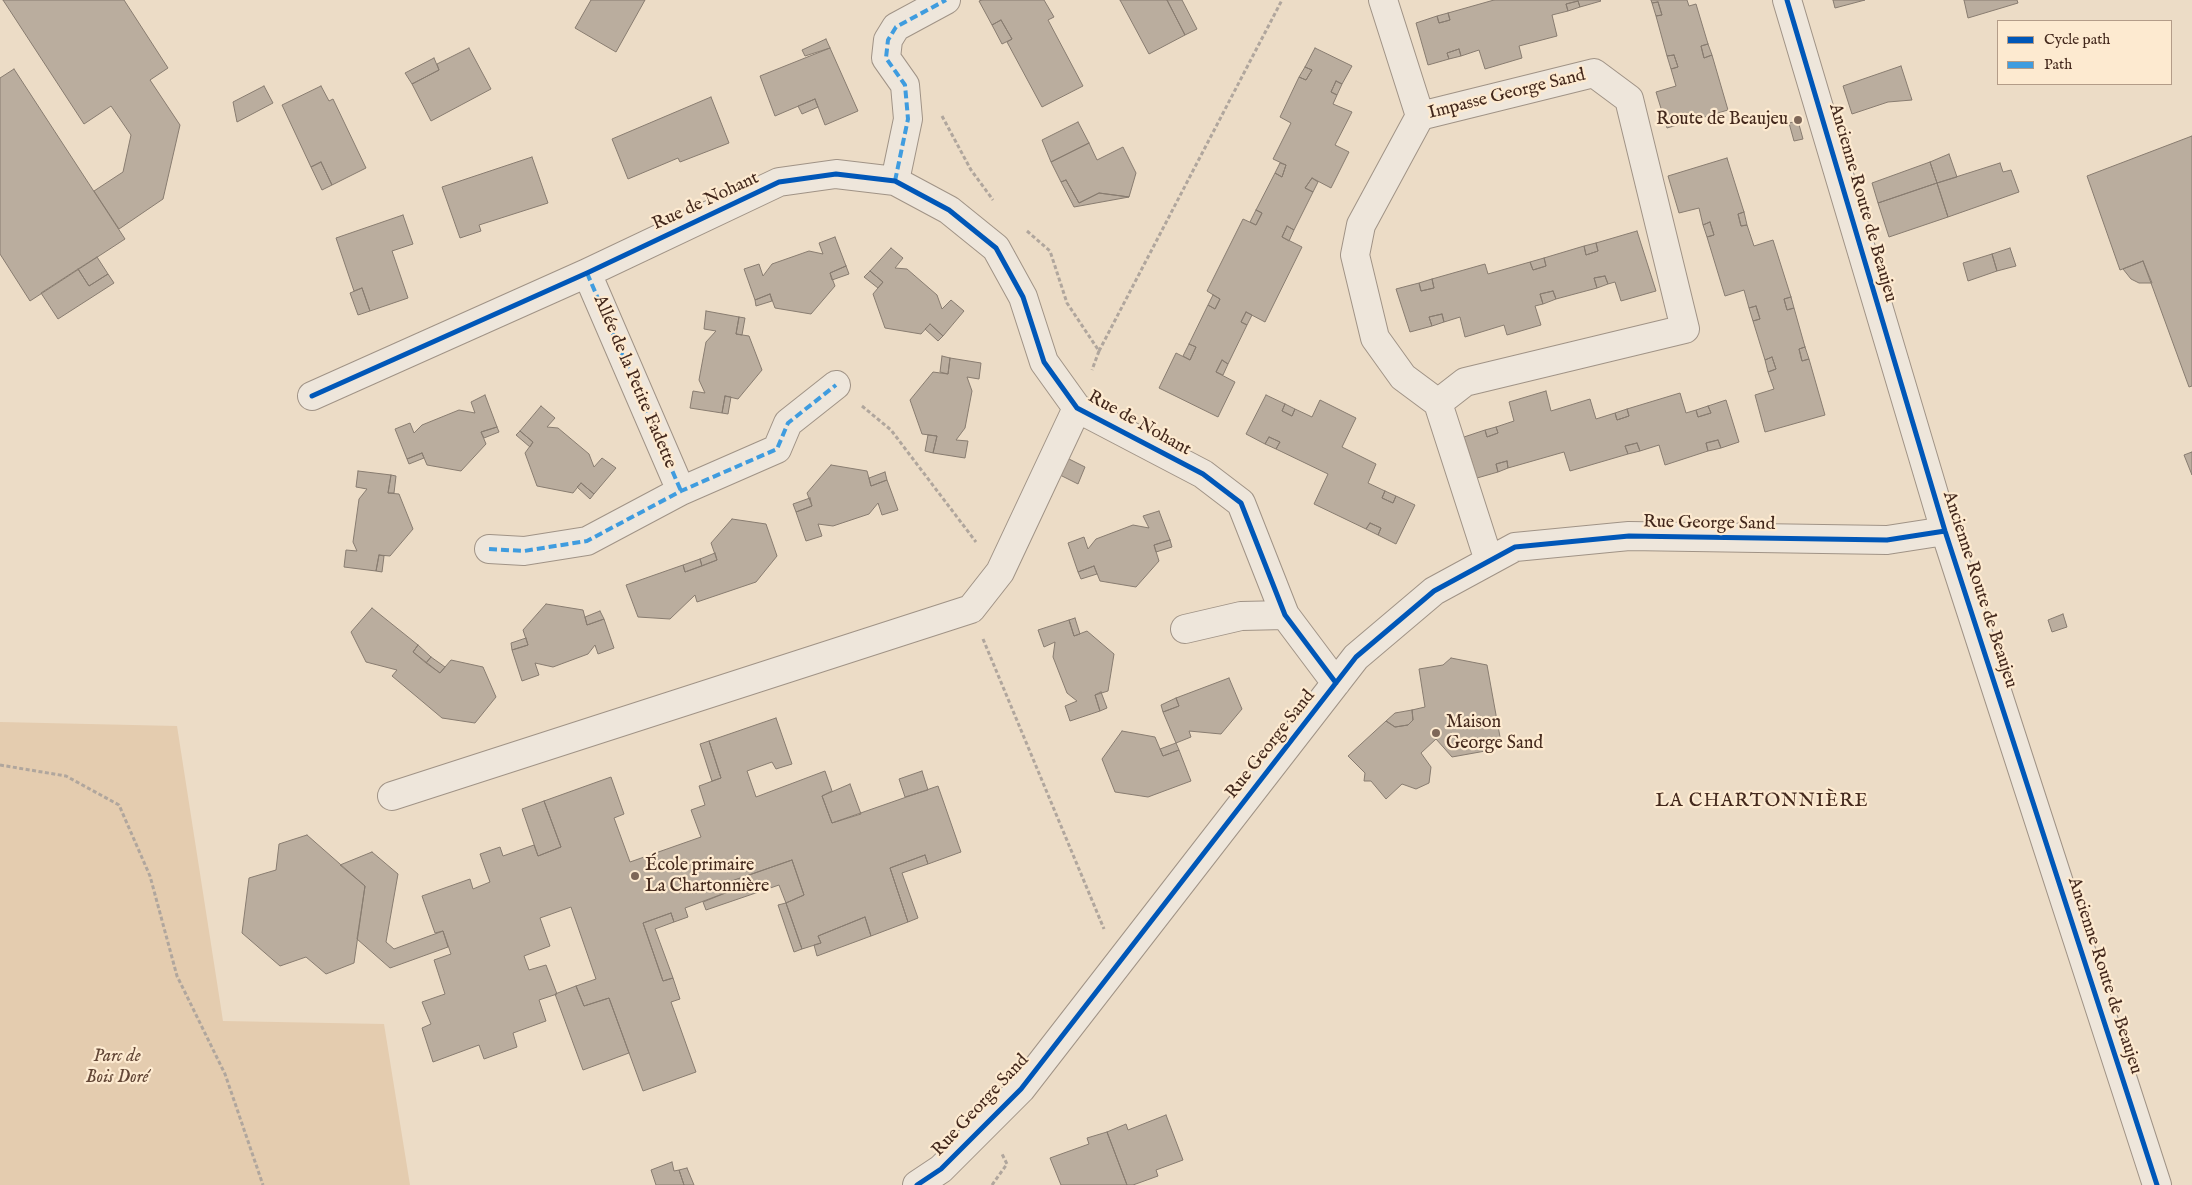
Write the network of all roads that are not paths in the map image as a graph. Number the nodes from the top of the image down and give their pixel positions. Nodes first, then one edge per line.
1 (946, 0) edge
2 (1383, 0) edge
3 (1787, 0) edge
4 (1420, 116) junction
5 (895, 181) junction
6 (587, 273) junction
7 (836, 385) road end
8 (312, 396) dead end
9 (1438, 403) junction
10 (1077, 408) junction
11 (681, 491) junction
12 (1945, 531) junction
13 (489, 549) dead end
14 (1489, 561) junction
15 (1285, 615) junction
16 (1185, 628) dead end
17 (1336, 683) junction
18 (392, 796) dead end
19 (917, 1185) edge
20 (2157, 1185) edge

1 - 5 street
2 - 4 street
3 - 12 street, Ancienne Route de Beaujeu
4 - 9 street, Impasse George Sand
4 - 9 street, Impasse George Sand
5 - 6 street, Rue de Nohant
5 - 10 street, Rue de Nohant
6 - 8 street, Rue de Nohant
6 - 11 street, Allée de la Petite Fadette
7 - 11 street, Allée de la Petite Fadette
9 - 14 street
10 - 15 street, Rue de Nohant
10 - 18 street
11 - 13 street, Allée de la Petite Fadette
12 - 14 street, Rue George Sand
12 - 20 street, Ancienne Route de Beaujeu
14 - 17 street, Rue George Sand
15 - 16 street
15 - 17 street, Rue de Nohant
17 - 19 street, Rue George Sand

